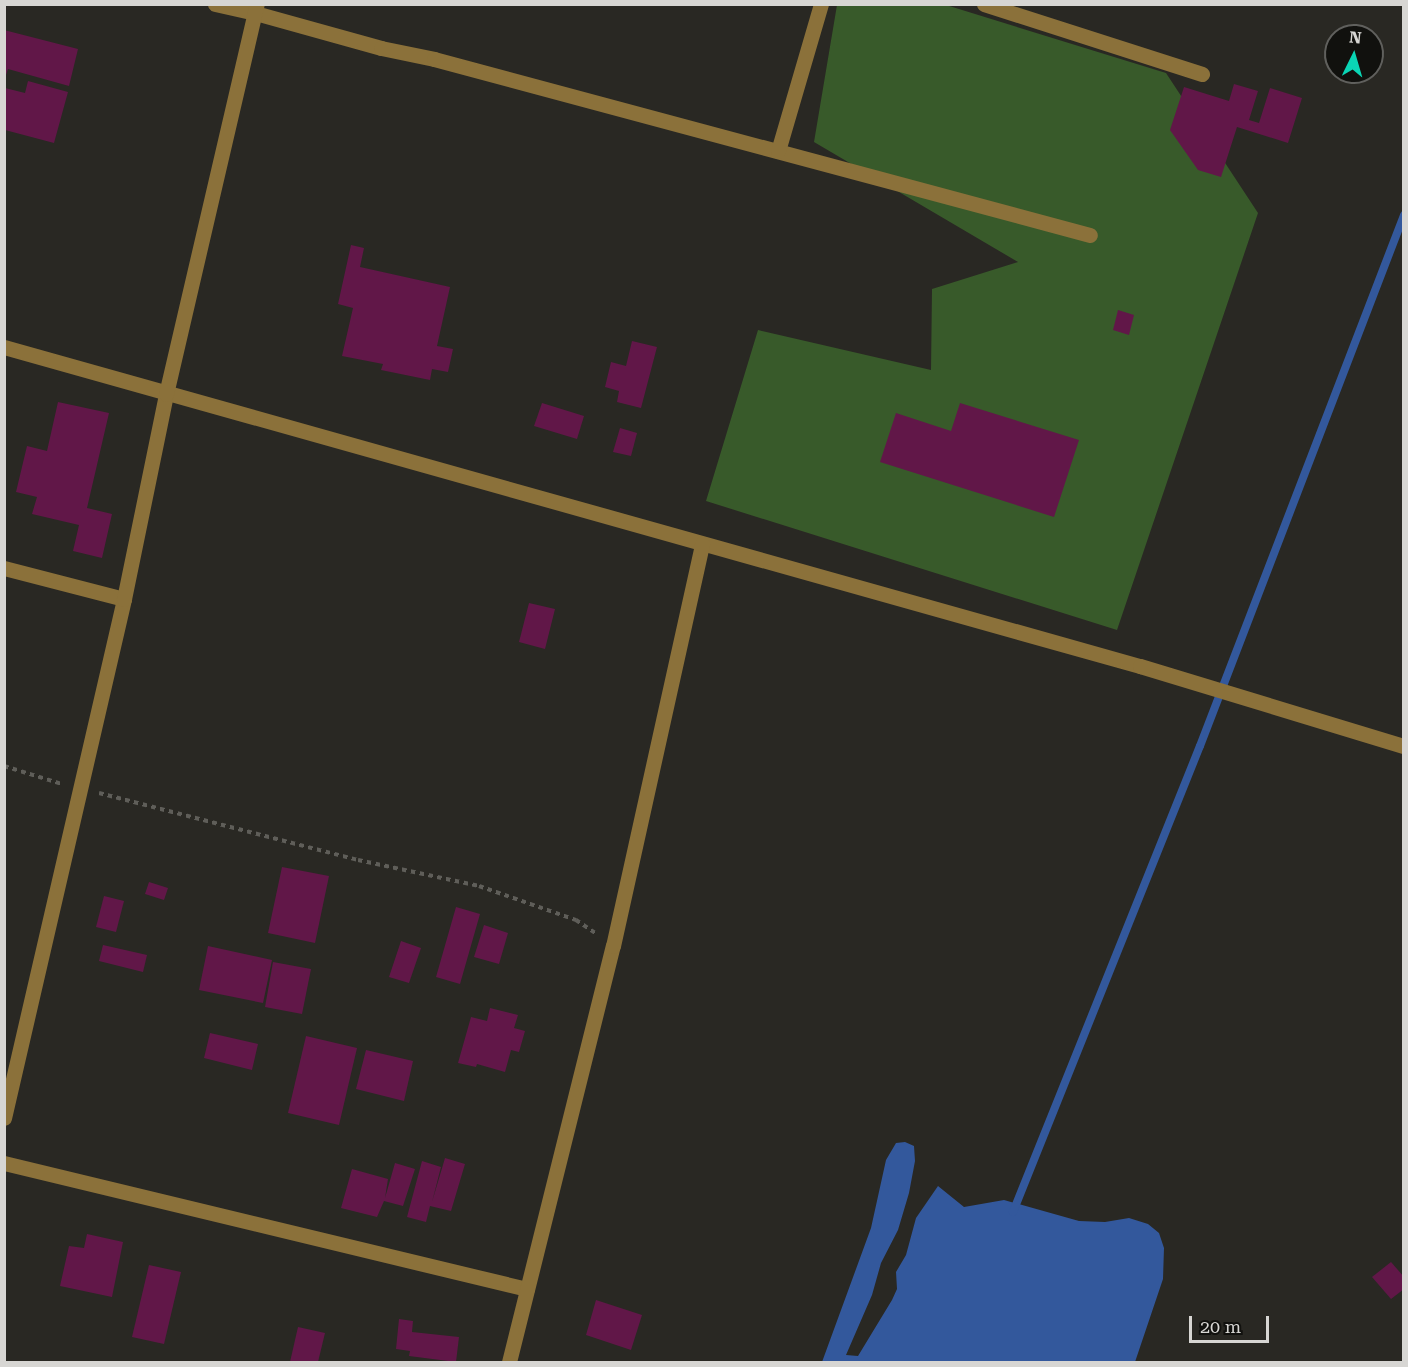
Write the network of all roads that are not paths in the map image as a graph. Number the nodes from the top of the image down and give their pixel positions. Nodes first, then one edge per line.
1 (215, 4) edge
2 (821, 4) edge
3 (984, 4) edge
4 (256, 9) edge
5 (1202, 74) dead end
6 (778, 151) junction
7 (1090, 235) dead end
8 (4, 347) edge
9 (166, 394) junction
10 (702, 544) junction
11 (4, 568) edge
12 (124, 599) junction
13 (1404, 746) edge
14 (4, 1118) edge
15 (4, 1163) edge
16 (527, 1289) junction
17 (509, 1362) edge

1 - 4 street
2 - 6 street
3 - 5 street
4 - 6 street
4 - 9 street
6 - 7 street
8 - 9 street
9 - 10 street
9 - 12 street
10 - 13 street
10 - 16 street
11 - 12 street
12 - 14 street
15 - 16 street
16 - 17 street

